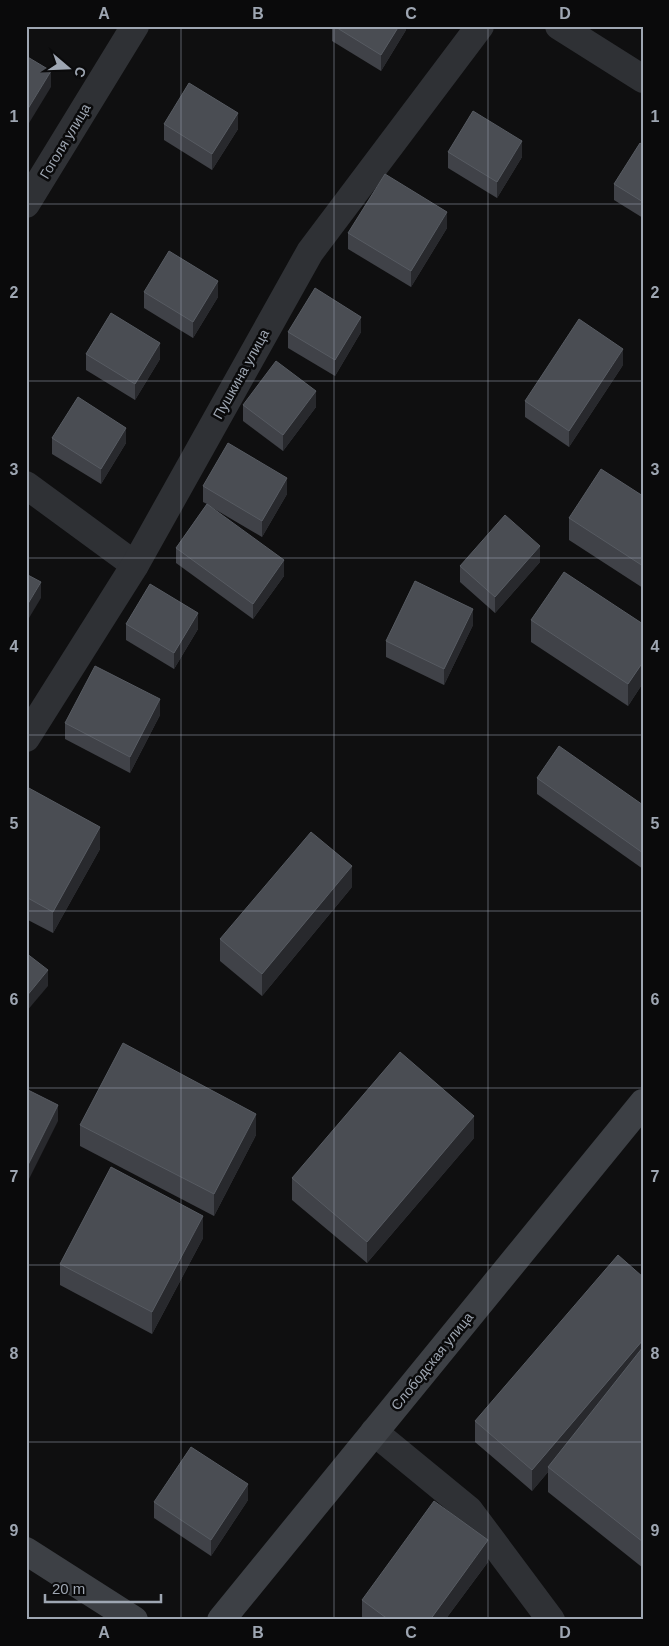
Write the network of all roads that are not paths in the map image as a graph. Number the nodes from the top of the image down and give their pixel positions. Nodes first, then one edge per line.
1 (135, 26) edge
2 (480, 26) edge
3 (559, 26) edge
4 (643, 79) edge
5 (26, 204) edge
6 (26, 484) edge
7 (135, 565) junction
8 (26, 738) edge
9 (643, 1103) edge
10 (374, 1432) junction
11 (26, 1551) edge
12 (134, 1620) edge
13 (220, 1620) edge
14 (551, 1620) edge

1 - 5 street, Гоголя улица
2 - 7 street, Пушкина улица
3 - 4 street
6 - 7 street
7 - 8 street, Пушкина улица
9 - 10 street, Слободская улица
10 - 13 street, Слободская улица
10 - 14 street
11 - 12 street

